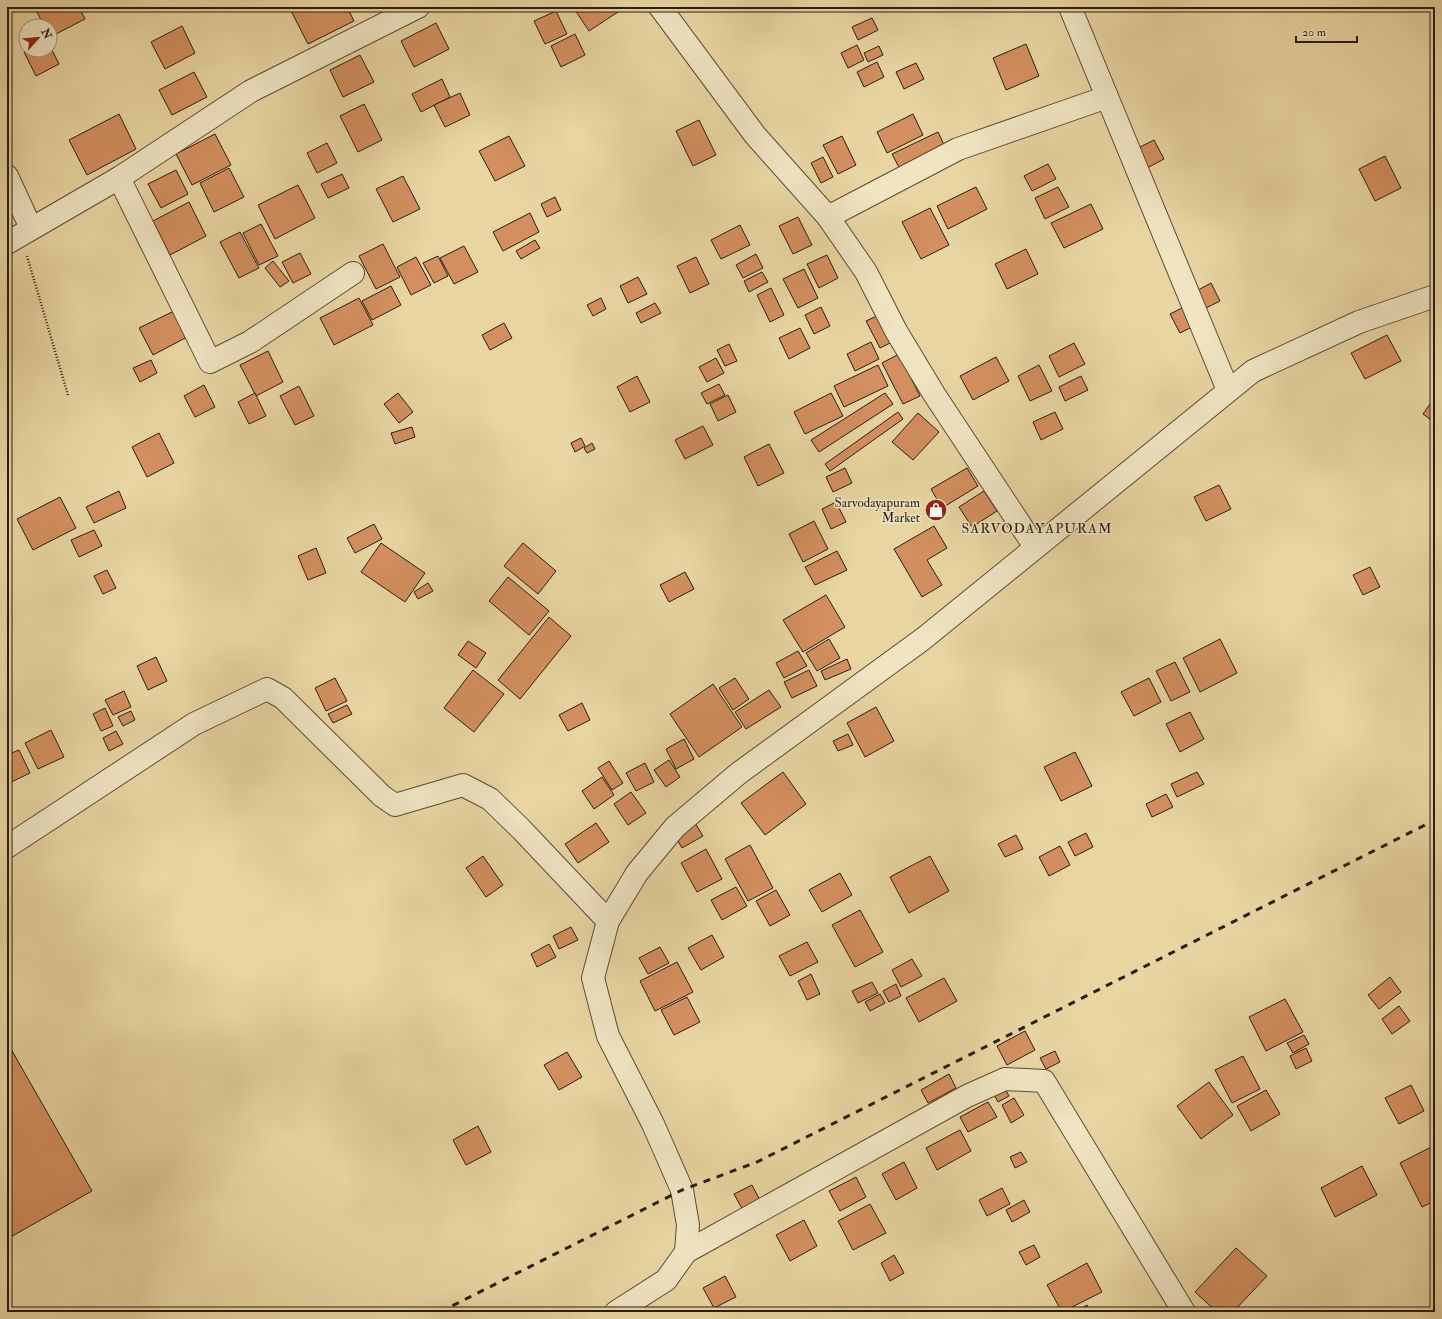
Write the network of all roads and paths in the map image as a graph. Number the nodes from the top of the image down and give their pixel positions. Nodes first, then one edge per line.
1 (418, 7) edge
2 (660, 7) edge
3 (1070, 7) edge
4 (1107, 97) junction
5 (7, 176) edge
6 (119, 178) junction
7 (828, 217) junction
8 (19, 235) edge
9 (353, 273) dead end
10 (1435, 296) edge
11 (1228, 390) junction
12 (68, 395) dead end
13 (1035, 547) junction
14 (7, 847) edge
15 (608, 921) junction
16 (686, 1252) junction
17 (642, 1305) edge
18 (616, 1312) edge
19 (1184, 1312) edge

1 - 6 street
2 - 7 street
3 - 4 street
4 - 7 street
4 - 11 street
5 - 8 street
6 - 8 street
6 - 9 street
7 - 13 street
8 - 12 path
10 - 11 street
11 - 13 street
13 - 15 street
14 - 15 street
15 - 16 street
16 - 17 street
16 - 19 street
17 - 18 street

